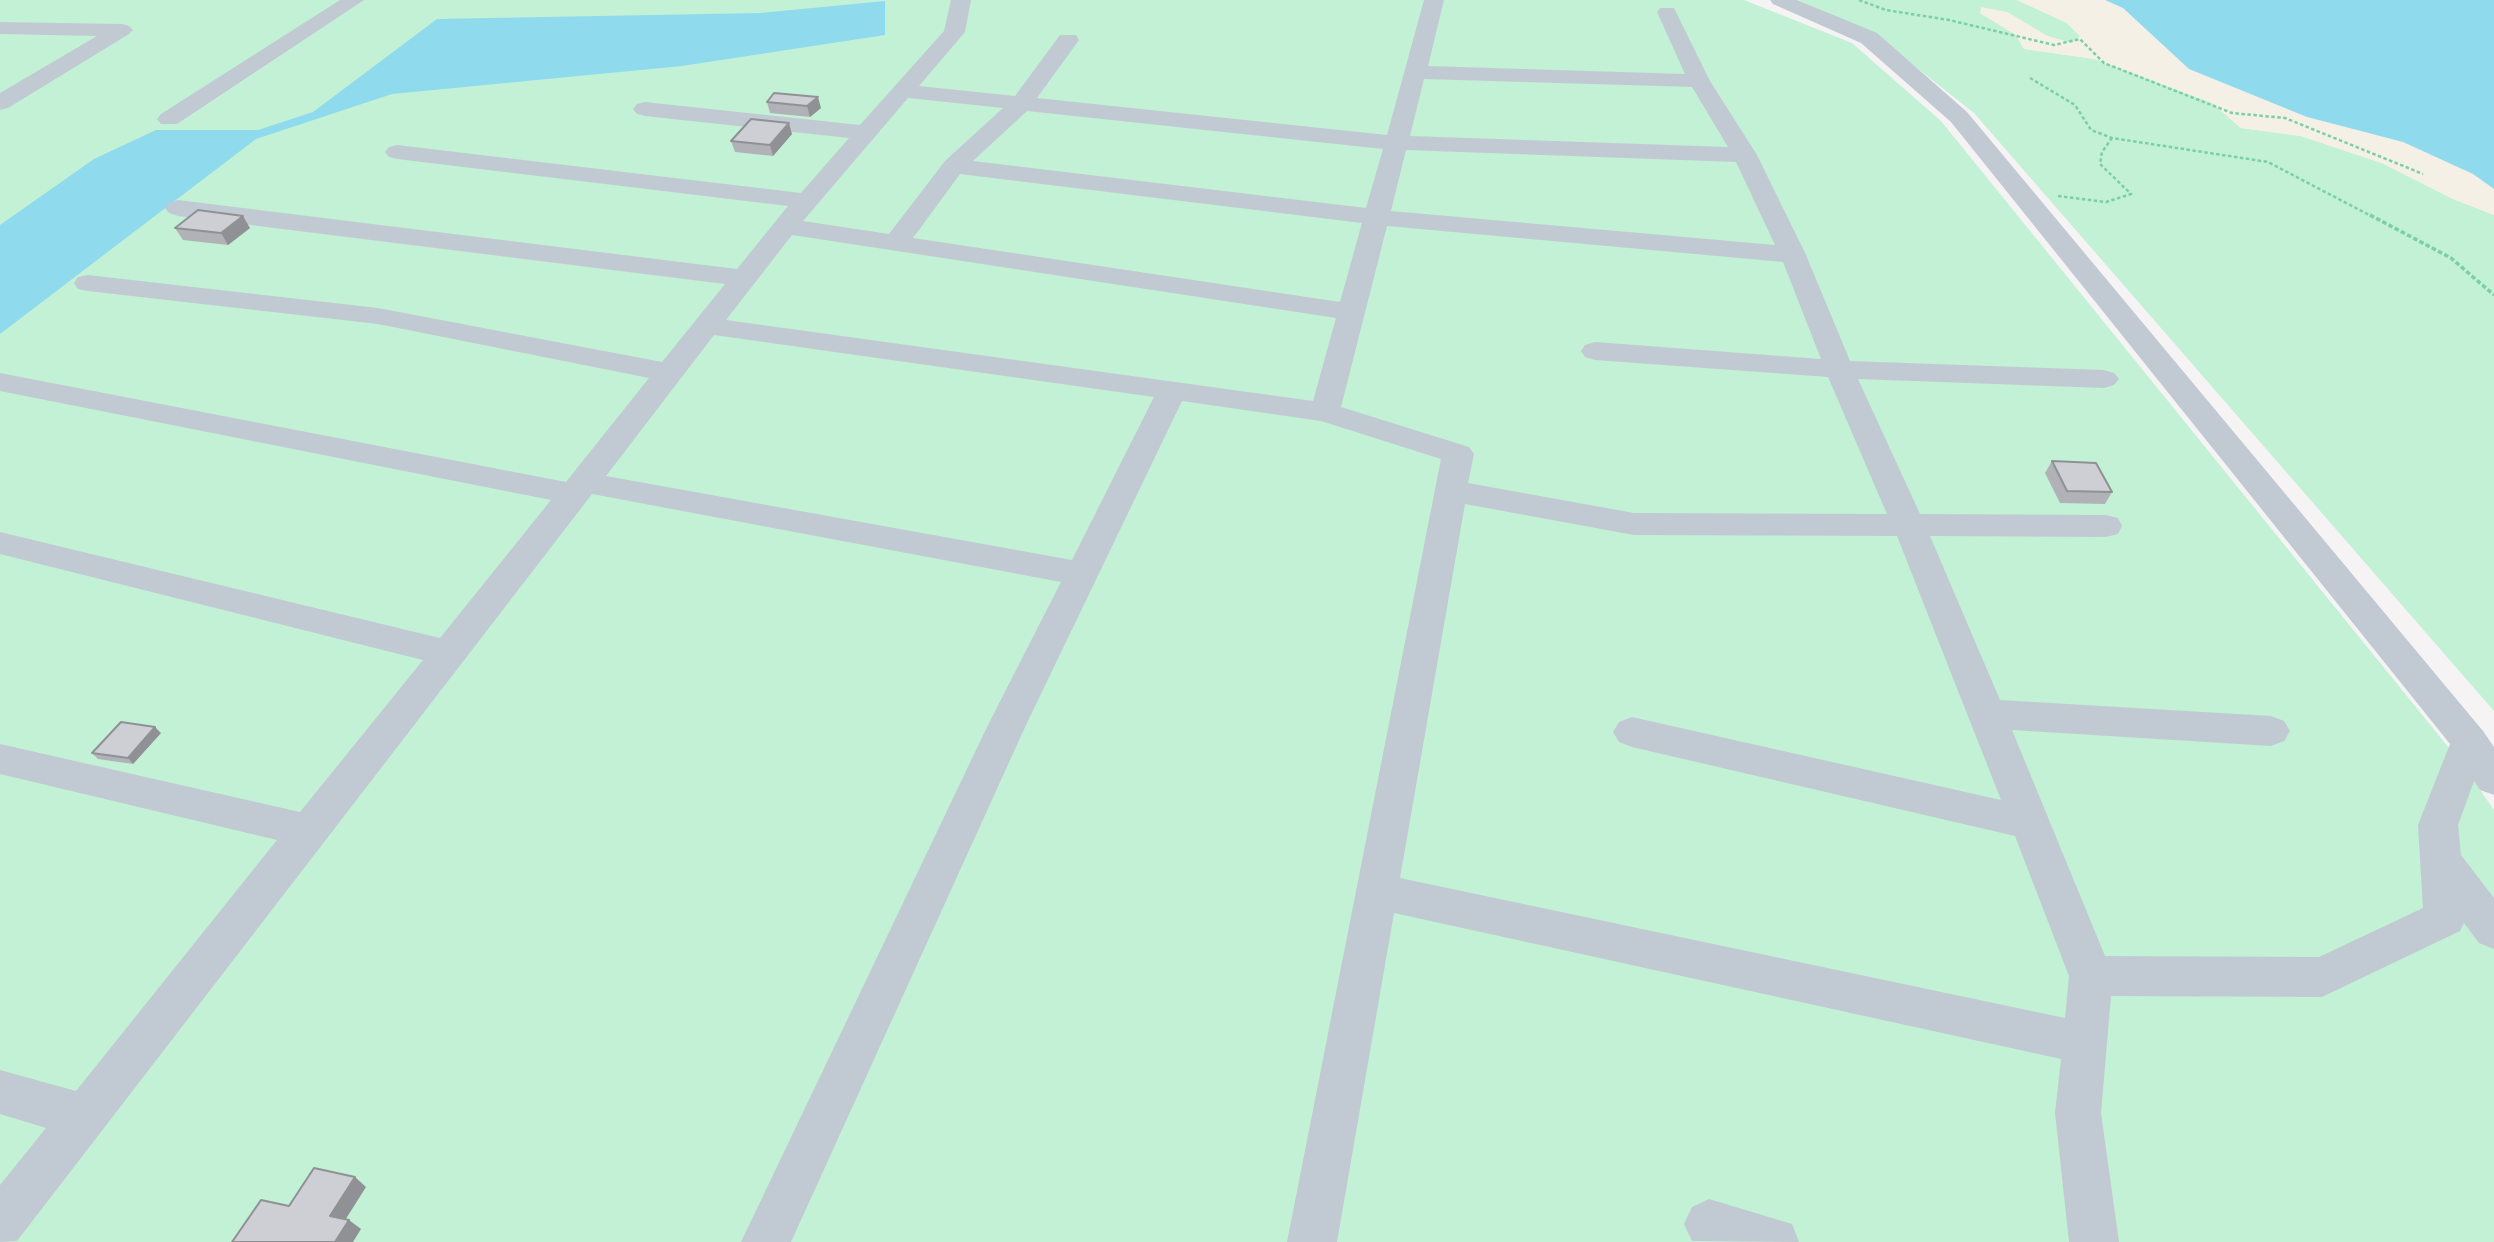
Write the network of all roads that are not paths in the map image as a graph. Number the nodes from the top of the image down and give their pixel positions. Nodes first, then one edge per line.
1 (354, 0) edge
2 (961, 0) edge
3 (1434, 0) edge
4 (1780, 0) edge
5 (1667, 12) dead end
6 (0, 28) edge
7 (1068, 40) dead end
8 (1415, 72) junction
9 (1699, 80) junction
10 (902, 91) junction
11 (0, 103) edge
12 (1022, 103) junction
13 (645, 108) dead end
14 (169, 118) dead end
15 (866, 133) junction
16 (1396, 143) junction
17 (397, 152) dead end
18 (1745, 155) junction
19 (954, 166) junction
20 (178, 208) dead end
21 (796, 214) junction
22 (1377, 217) junction
23 (897, 241) junction
24 (1793, 255) junction
25 (744, 278) junction
26 (88, 283) dead end
27 (1353, 312) junction
28 (707, 326) junction
29 (1595, 351) dead end
30 (1840, 371) junction
31 (670, 373) junction
32 (2104, 379) dead end
33 (0, 382) edge
34 (1172, 391) junction
35 (1325, 412) junction
36 (579, 488) junction
37 (1451, 491) junction
38 (1906, 524) junction
39 (2106, 526) dead end
40 (0, 544) edge
41 (1081, 573) junction
42 (449, 653) junction
43 (1986, 714) junction
44 (2271, 731) dead end
45 (1632, 732) dead end
46 (2470, 742) junction
47 (0, 759) edge
48 (2494, 779) edge
49 (2030, 823) junction
50 (309, 831) junction
51 (2441, 861) junction
52 (1377, 891) junction
53 (2494, 930) edge
54 (2091, 976) junction
55 (2085, 1043) junction
56 (0, 1092) edge
57 (84, 1116) junction
58 (0, 1224) edge
59 (1709, 1224) dead end
60 (766, 1242) edge
61 (1312, 1242) edge
62 (1774, 1242) edge
63 (2094, 1242) edge

1 - 14 street
2 - 10 street
3 - 8 street
4 - 46 street
5 - 9 street
6 - 11 street
7 - 12 street
8 - 9 street
8 - 16 street
9 - 18 street
10 - 12 street
10 - 15 street
12 - 16 street
12 - 19 street
13 - 15 street
15 - 21 street
16 - 18 street
16 - 22 street
17 - 21 street
18 - 24 street
19 - 22 street
19 - 23 street
20 - 25 street
21 - 23 street
21 - 25 street
22 - 24 street
22 - 27 street
23 - 27 street
24 - 30 street
25 - 28 street
26 - 31 street
27 - 35 street
28 - 31 street
28 - 34 street
29 - 30 street
30 - 32 street
30 - 38 street
31 - 36 street
33 - 36 street
34 - 35 street
34 - 41 street
35 - 37 street
36 - 41 street
36 - 42 street
37 - 38 street
37 - 52 street
38 - 39 street
38 - 43 street
40 - 42 street
41 - 60 street
42 - 50 street
43 - 44 street
43 - 49 street
45 - 49 street
46 - 48 street
46 - 51 street
47 - 50 street
49 - 54 street
50 - 57 street
51 - 53 street
51 - 54 street
52 - 55 street
52 - 61 street
54 - 55 street
55 - 63 street
56 - 57 street
57 - 58 street
59 - 62 street

